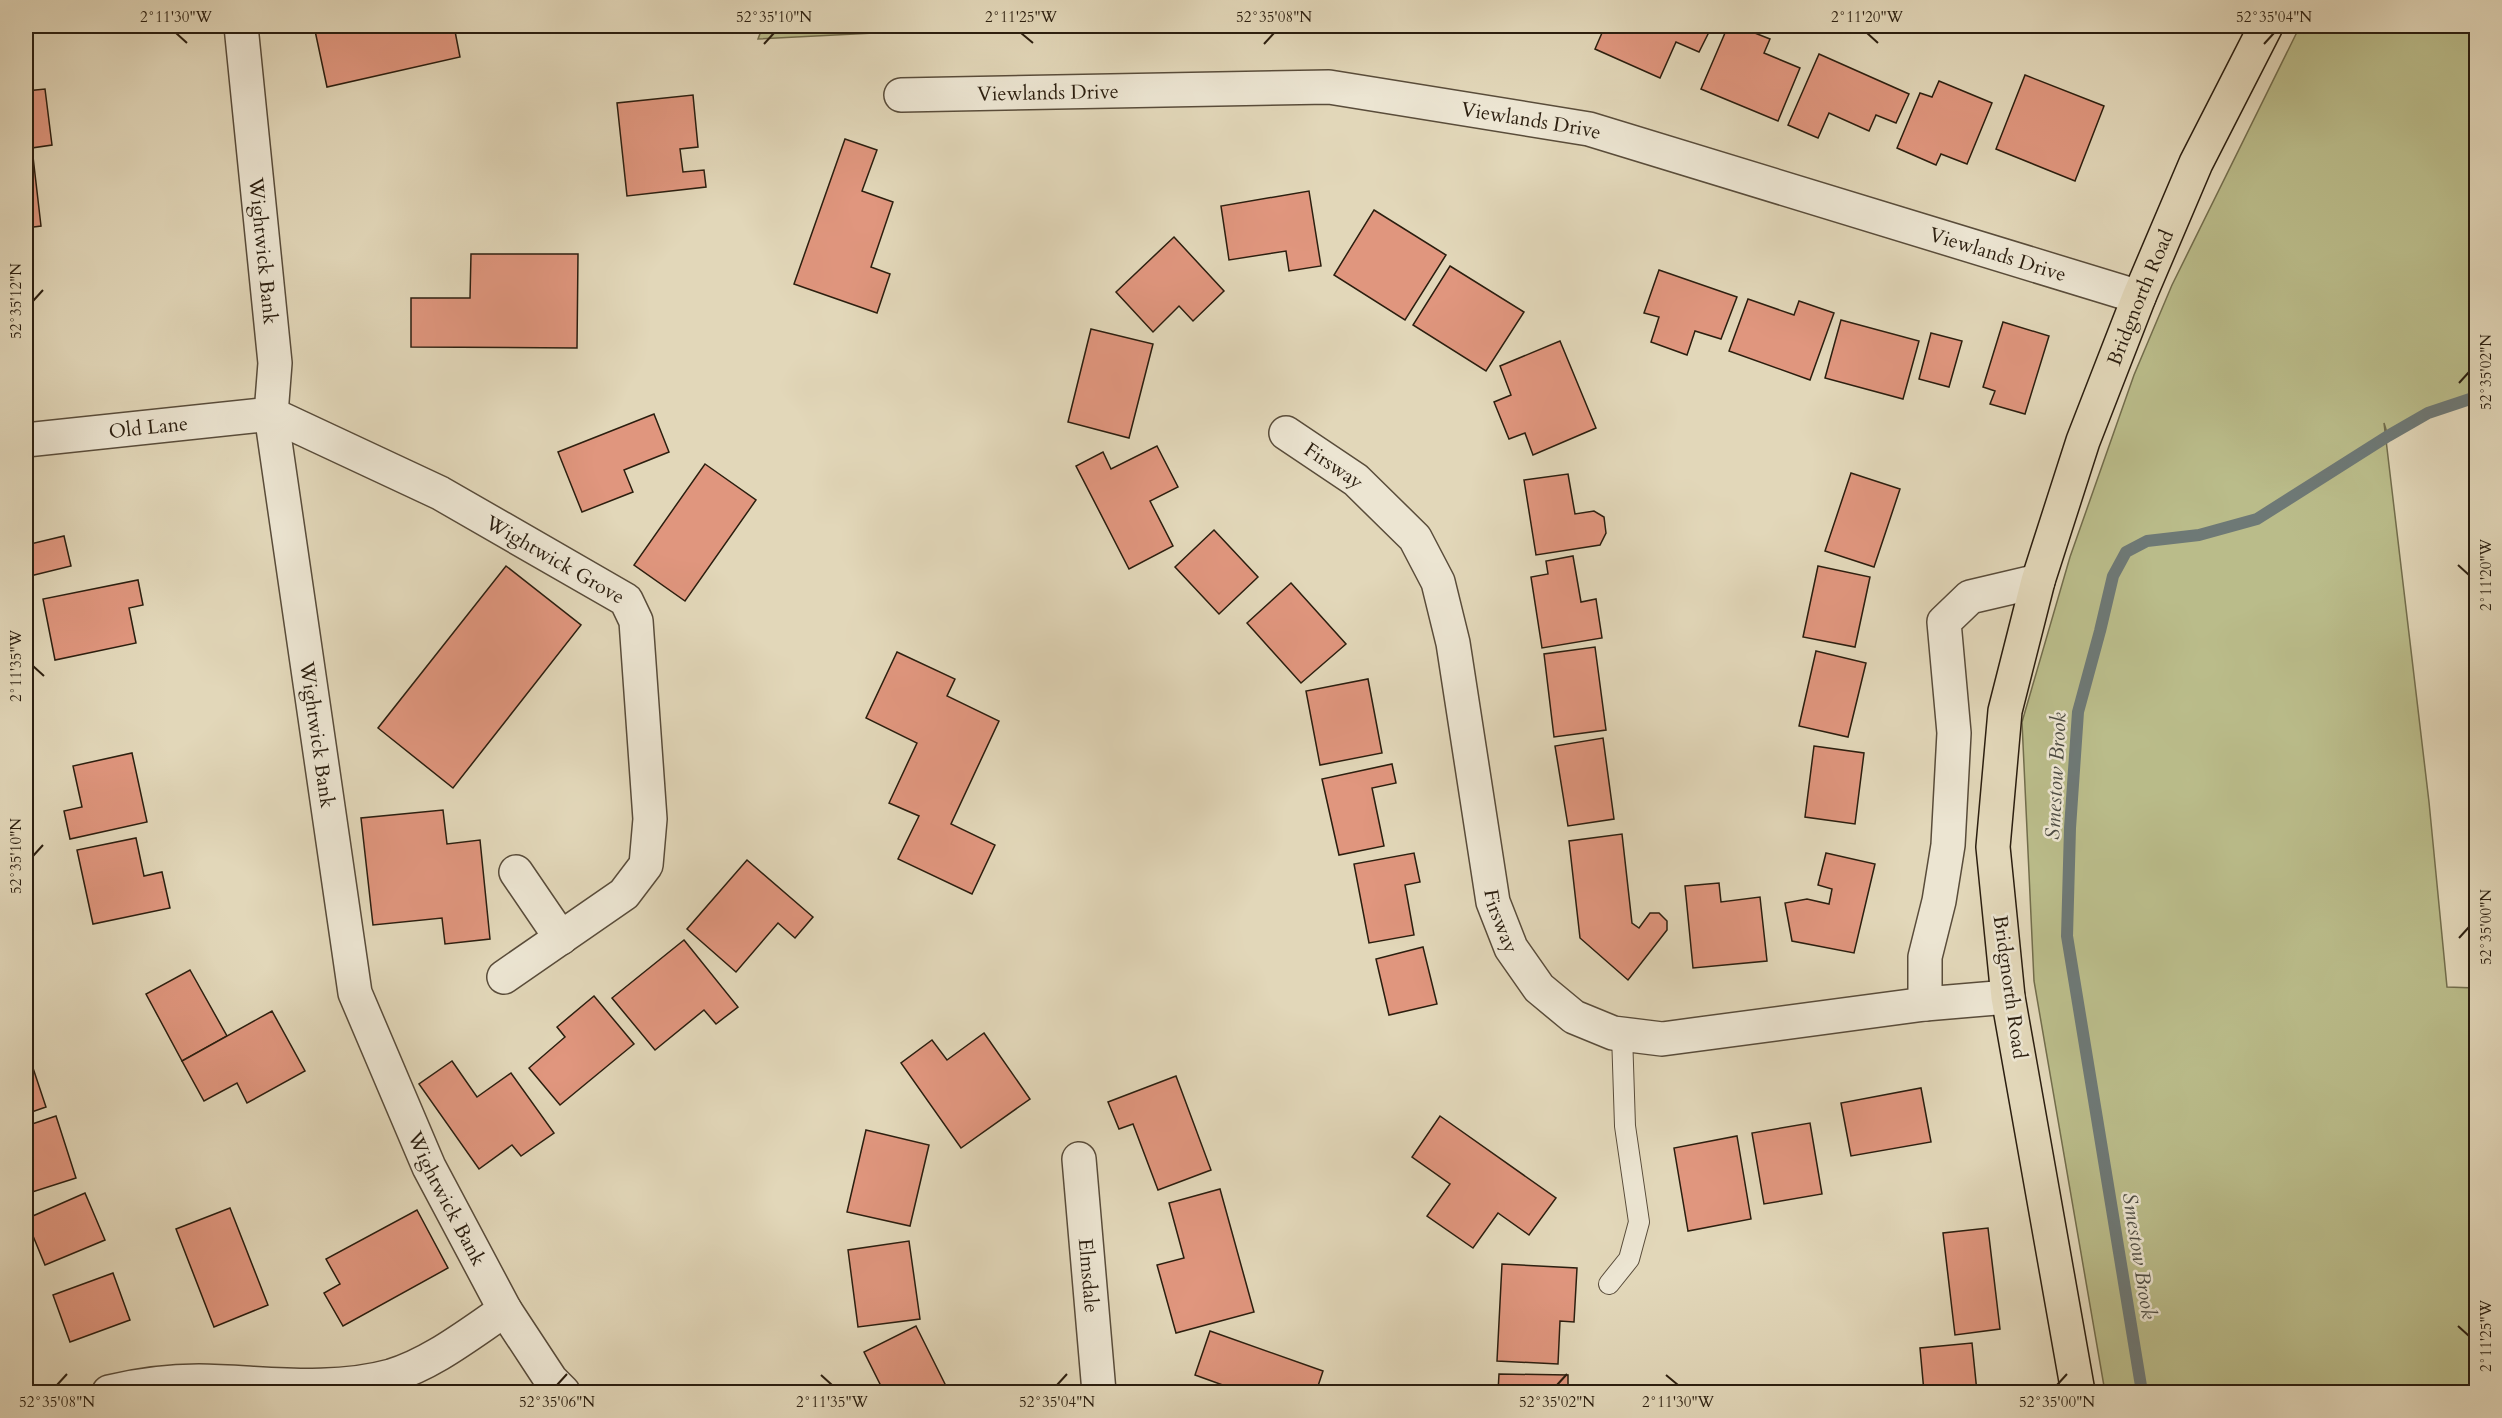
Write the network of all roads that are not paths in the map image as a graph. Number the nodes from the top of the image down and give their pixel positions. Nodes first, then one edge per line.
1 (241, 26) edge
2 (2266, 26) edge
3 (901, 95) dead end
4 (2139, 297) junction
5 (271, 414) junction
6 (1286, 433) dead end
7 (26, 440) edge
8 (2038, 581) junction
9 (516, 872) dead end
10 (561, 938) junction
11 (504, 977) dead end
12 (2008, 997) junction
13 (1925, 1004) junction
14 (1622, 1034) junction
15 (1079, 1159) dead end
16 (1609, 1284) dead end
17 (505, 1310) junction
18 (128, 1390) edge
19 (563, 1392) edge
20 (1099, 1392) edge
21 (2078, 1392) edge

1 - 5 street, Wightwick Bank
2 - 4 highway, Bridgnorth Road
3 - 4 street, Viewlands Drive
4 - 8 highway, Bridgnorth Road
5 - 7 street, Old Lane
5 - 10 street, Wightwick Grove
5 - 17 street, Wightwick Bank
6 - 14 street, Firsway
8 - 12 highway, Bridgnorth Road
8 - 13 street
9 - 10 street
10 - 11 street, Wightwick Grove
12 - 13 street, Firsway
12 - 21 highway, Bridgnorth Road
13 - 14 street, Firsway
14 - 16 lane
15 - 20 street, Elmsdale
17 - 18 street
17 - 19 street, Wightwick Bank

